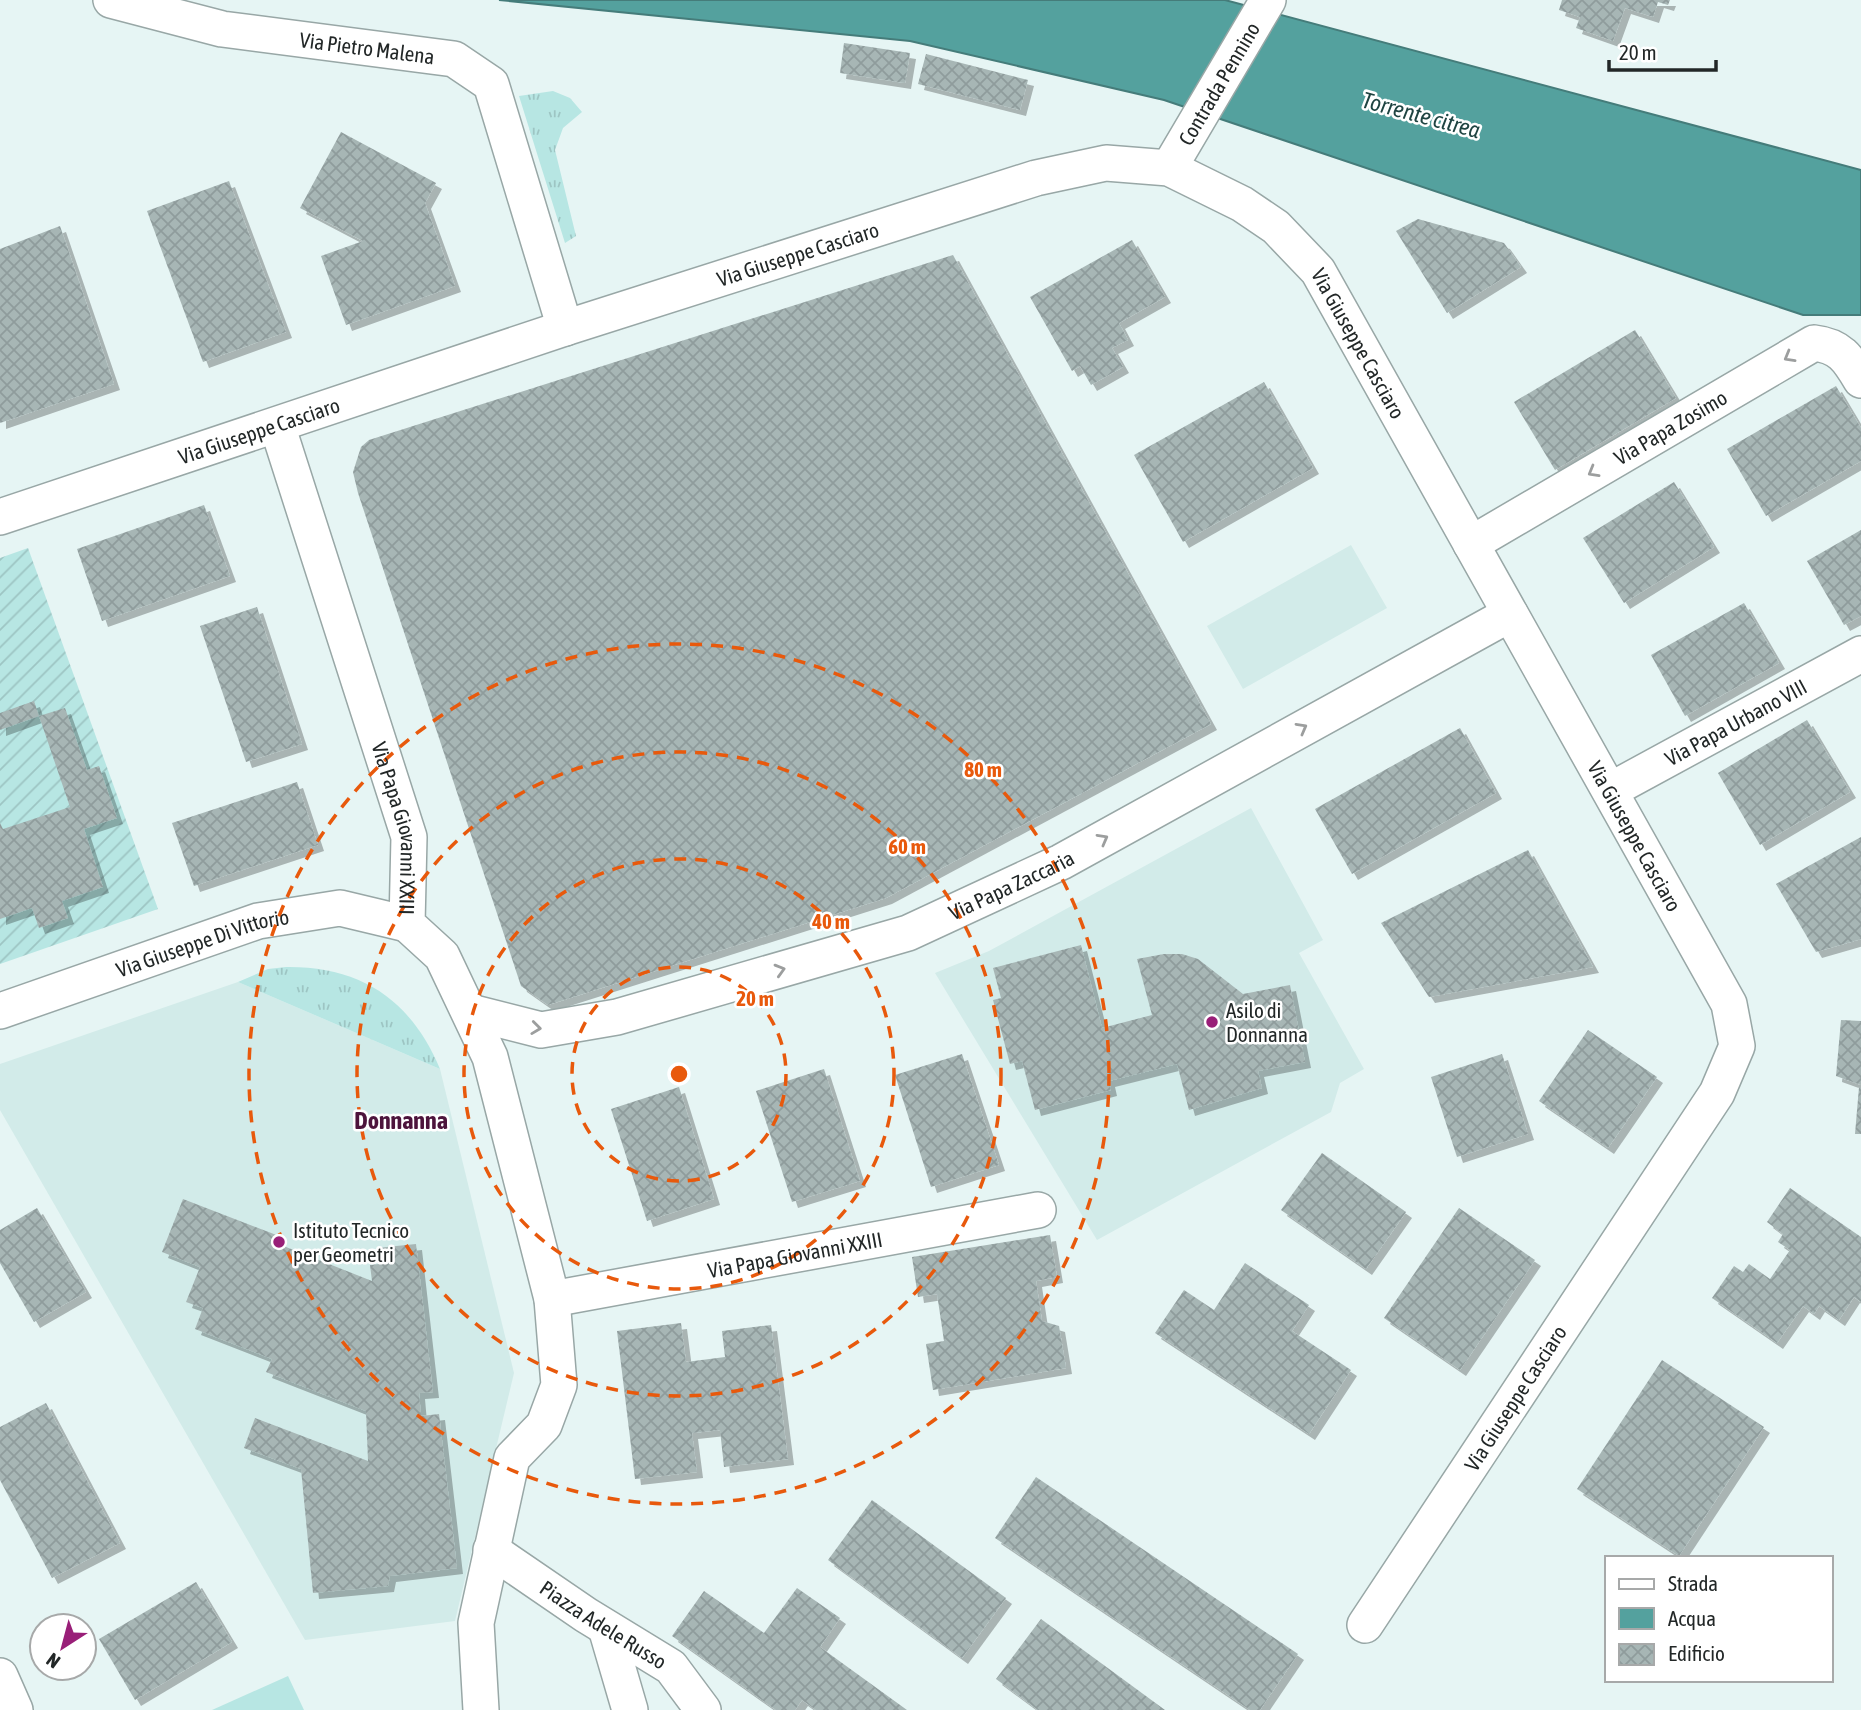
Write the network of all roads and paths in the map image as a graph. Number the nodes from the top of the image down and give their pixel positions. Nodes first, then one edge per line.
1 (111, 0) edge
2 (1265, 5) edge
3 (1169, 168) junction
4 (565, 328) junction
5 (1861, 380) edge
6 (277, 425) junction
7 (0, 517) edge
8 (1471, 544) junction
9 (1510, 614) junction
10 (1861, 654) edge
11 (1611, 790) junction
12 (407, 924) junction
13 (0, 1011) edge
14 (470, 1012) junction
15 (1038, 1210) dead end
16 (552, 1299) junction
17 (491, 1550) junction
18 (1365, 1625) dead end
19 (607, 1628) junction
20 (0, 1676) edge
21 (15, 1710) edge
22 (481, 1710) edge
23 (631, 1710) edge
24 (703, 1710) edge

1 - 4 street, Via Pietro Malena
2 - 3 street, Contrada Pennino
3 - 4 street, Via Giuseppe Casciaro
3 - 8 street, Via Giuseppe Casciaro
4 - 6 street, Via Giuseppe Casciaro
5 -> 8 street, Via Papa Zosimo
6 - 7 street, Via Giuseppe Casciaro
6 - 12 street, Via Papa Giovanni XXIII
8 - 9 street, Via Giuseppe Casciaro
9 - 11 street, Via Giuseppe Casciaro
14 -> 9 street, Via Papa Zaccaria
10 - 11 street, Via Papa Urbano VIII
11 - 18 street, Via Giuseppe Casciaro
12 - 13 street, Via Giuseppe Di Vittorio
12 - 14 street, Via Papa Giovanni XXIII
14 - 16 street, Via Papa Giovanni XXIII
15 - 16 street, Via Papa Giovanni XXIII
16 - 17 street, Via Papa Giovanni XXIII
17 - 19 street, Piazza Adele Russo
17 - 22 street, Via Papa Giovanni XXIII
19 - 23 street
19 - 24 street, Piazza Adele Russo
20 - 21 street

